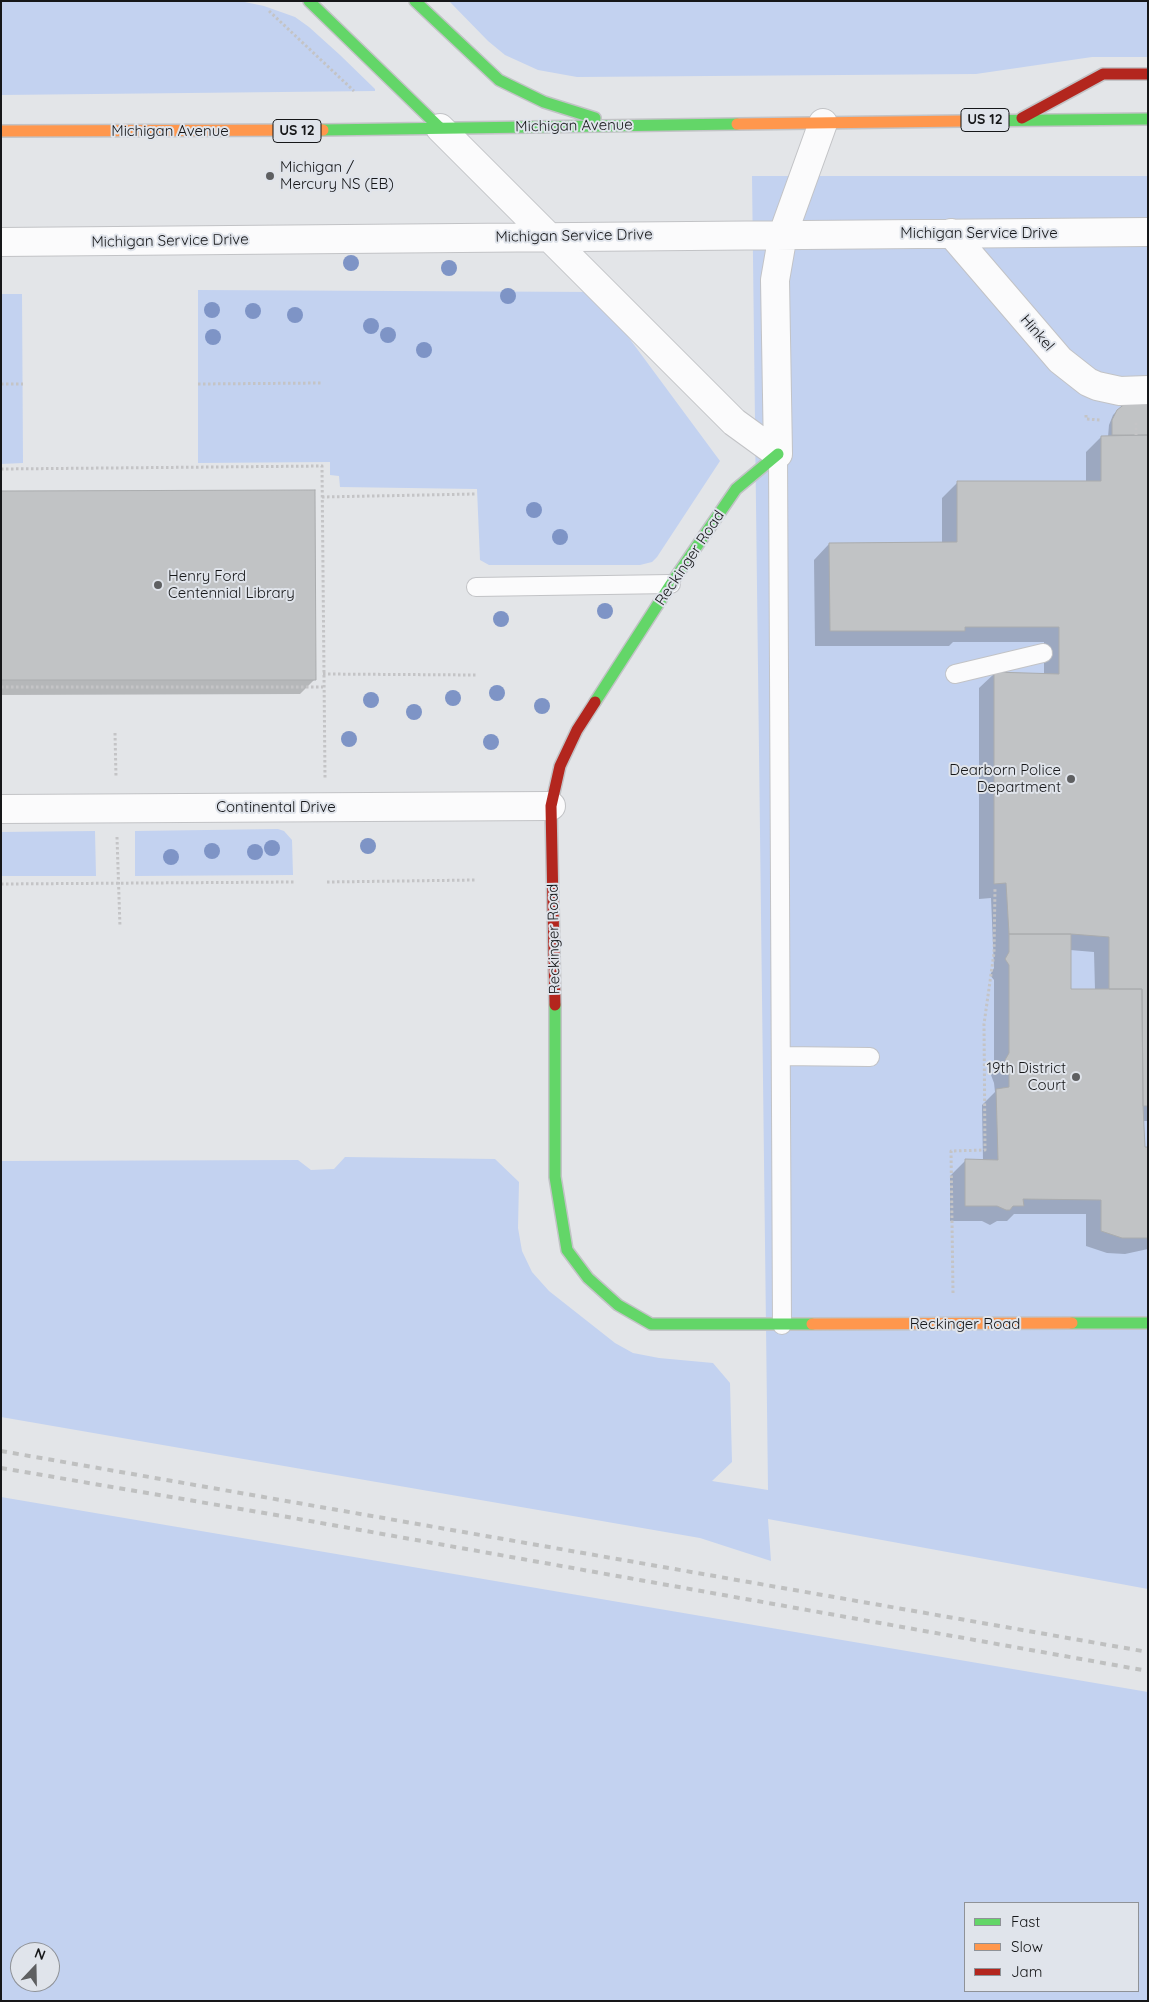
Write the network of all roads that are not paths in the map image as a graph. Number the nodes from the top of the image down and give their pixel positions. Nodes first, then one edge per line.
1 (309, 1) edge
2 (415, 1) edge
3 (1148, 74) edge
4 (1148, 119) edge
5 (1019, 120) junction
6 (823, 123) junction
7 (619, 125) junction
8 (440, 128) junction
9 (1, 130) edge
10 (1148, 232) edge
11 (951, 233) junction
12 (783, 234) junction
13 (550, 236) junction
14 (1, 242) edge
15 (1148, 390) edge
16 (778, 454) junction
17 (671, 584) junction
18 (476, 587) dead end
19 (1043, 653) dead end
20 (955, 674) dead end
21 (551, 806) junction
22 (1, 809) edge
23 (781, 1056) junction
24 (870, 1056) dead end
25 (1148, 1324) edge
26 (782, 1325) junction

1 - 8 main road
2 - 7 main road
3 - 5 main road
4 - 5 main road, Michigan Avenue / US 12
5 - 6 main road, Michigan Avenue / US 12
6 - 7 main road, Michigan Avenue / US 12
6 - 12 street
7 - 8 main road, Michigan Avenue / US 12
8 - 9 main road, Michigan Avenue / US 12
8 - 13 street
10 - 11 street, Michigan Service Drive
11 - 12 street, Michigan Service Drive
11 - 15 street, Hinkel
12 - 13 street, Michigan Service Drive
12 - 16 street
13 - 14 street, Michigan Service Drive
13 - 16 street
16 - 17 main road, Reckinger Road
16 - 23 lane
17 - 18 lane
17 - 21 main road, Reckinger Road
19 - 20 lane
21 - 22 street, Continental Drive
21 - 26 main road, Reckinger Road
23 - 24 lane
23 - 26 lane
25 - 26 main road, Reckinger Road

